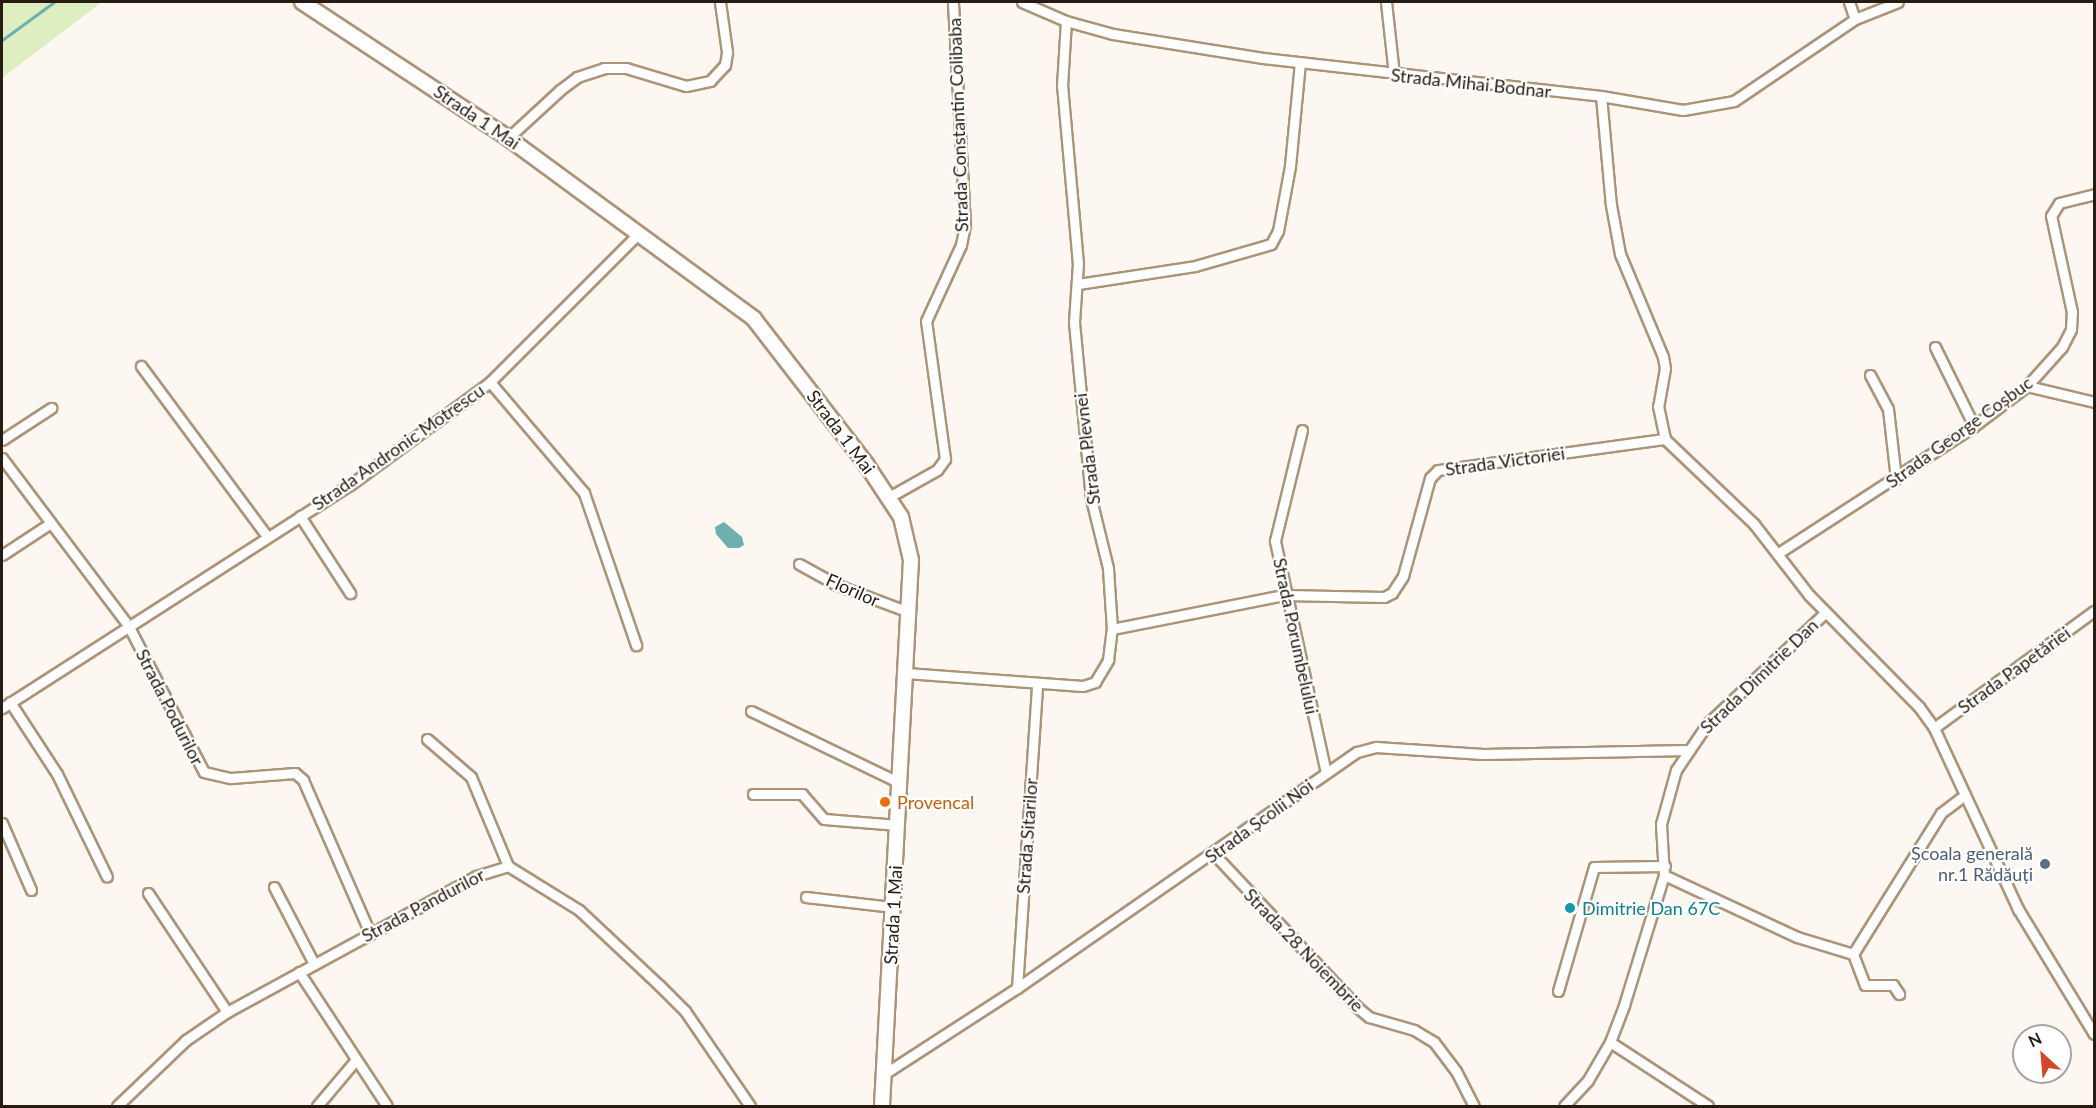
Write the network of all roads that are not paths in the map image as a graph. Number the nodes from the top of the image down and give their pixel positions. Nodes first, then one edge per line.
1 (302, 2) edge
2 (720, 2) edge
3 (954, 2) edge
4 (1022, 2) edge
5 (1386, 2) edge
6 (1849, 2) edge
7 (1898, 2) edge
8 (1855, 19) junction
9 (1066, 21) junction
10 (1300, 63) junction
11 (1394, 75) junction
12 (1601, 96) junction
13 (508, 138) junction
14 (2094, 194) edge
15 (639, 233) junction
16 (1078, 284) junction
17 (1935, 347) dead end
18 (141, 366) dead end
19 (1870, 375) dead end
20 (490, 382) junction
21 (2027, 386) junction
22 (2094, 402) edge
23 (51, 408) dead end
24 (1974, 426) junction
25 (1302, 430) dead end
26 (1665, 439) junction
27 (2, 440) edge
28 (2, 458) edge
29 (1896, 479) junction
30 (889, 497) junction
31 (300, 516) junction
32 (50, 524) junction
33 (267, 536) junction
34 (1780, 552) junction
35 (2, 555) edge
36 (799, 564) dead end
37 (350, 593) dead end
38 (1284, 595) junction
39 (909, 612) junction
40 (1826, 612) junction
41 (2093, 615) edge
42 (128, 625) junction
43 (1112, 629) junction
44 (636, 645) dead end
45 (906, 673) junction
46 (1037, 684) junction
47 (10, 702) junction
48 (2, 708) edge
49 (751, 711) dead end
50 (1934, 728) junction
51 (427, 740) dead end
52 (1688, 750) junction
53 (1326, 772) junction
54 (900, 783) junction
55 (753, 794) dead end
56 (1965, 795) junction
57 (2, 823) edge
58 (898, 825) junction
59 (1214, 854) junction
60 (508, 866) junction
61 (1665, 870) junction
62 (107, 876) dead end
63 (274, 887) dead end
64 (31, 890) dead end
65 (148, 894) dead end
66 (806, 897) dead end
67 (893, 907) junction
68 (370, 933) junction
69 (1853, 954) junction
70 (314, 963) junction
71 (299, 972) junction
72 (1017, 988) junction
73 (1558, 991) dead end
74 (1899, 993) dead end
75 (227, 1012) junction
76 (2094, 1034) edge
77 (1610, 1042) junction
78 (355, 1061) junction
79 (884, 1074) junction
80 (117, 1107) edge
81 (317, 1107) edge
82 (387, 1107) edge
83 (750, 1107) edge
84 (882, 1107) edge
85 (1474, 1107) edge
86 (1564, 1107) edge
87 (1708, 1107) edge

1 - 13 main road, Strada 1 Mai
2 - 13 street
3 - 30 street, Strada Constantin Colibaba
4 - 9 street, Strada Mihai Bodnar
5 - 11 street
6 - 8 street
7 - 8 street, Strada Mihai Bodnar
8 - 12 street, Strada Mihai Bodnar
9 - 10 street, Strada Mihai Bodnar
9 - 16 street, Strada Plevnei
10 - 11 street, Strada Mihai Bodnar
10 - 16 street
11 - 12 street, Strada Mihai Bodnar
12 - 26 street
13 - 15 main road, Strada 1 Mai
14 - 21 street, Strada George Coșbuc
15 - 20 street, Strada Andronic Motrescu
15 - 30 main road, Strada 1 Mai
16 - 43 street, Strada Plevnei
17 - 24 street
18 - 33 street
19 - 29 street
20 - 31 street, Strada Andronic Motrescu
20 - 44 street
21 - 22 street
21 - 24 street, Strada George Coșbuc
23 - 27 street
24 - 29 street, Strada George Coșbuc
25 - 38 street, Strada Porumbelului
26 - 34 street
26 - 38 street, Strada Victoriei
28 - 32 street
29 - 34 street, Strada George Coșbuc
30 - 39 main road, Strada 1 Mai
31 - 33 street, Strada Andronic Motrescu
31 - 37 street
32 - 35 street
32 - 42 street
33 - 42 street, Strada Andronic Motrescu
34 - 40 street
36 - 39 street, Florilor
38 - 43 street, Strada Victoriei
38 - 53 street, Strada Porumbelului
39 - 45 main road, Strada 1 Mai
40 - 50 street
40 - 52 street, Strada Dimitrie Dan
41 - 50 street, Strada Papetăriei
42 - 47 street, Strada Andronic Motrescu
42 - 68 street, Strada Podurilor
43 - 46 street, Strada Plevnei
45 - 46 street, Strada Plevnei
45 - 54 main road, Strada 1 Mai
46 - 72 street, Strada Sitarilor
47 - 48 street, Strada Andronic Motrescu
47 - 62 street
49 - 54 street
50 - 56 street
51 - 60 street
52 - 53 street, Strada Școlii Noi
52 - 61 street, Strada Dimitrie Dan
53 - 59 street, Strada Școlii Noi
54 - 58 main road, Strada 1 Mai
55 - 58 street
56 - 69 street
56 - 76 street
57 - 64 street
58 - 67 main road, Strada 1 Mai
59 - 72 street, Strada Școlii Noi
59 - 85 street, Strada 28 Noiembrie
60 - 68 street, Strada Pandurilor
60 - 83 street, Strada Pandurilor
61 - 69 street
61 - 73 street
61 - 77 street, Strada Dimitrie Dan
63 - 70 street
65 - 75 street
66 - 67 street
67 - 79 main road, Strada 1 Mai
68 - 70 street, Strada Pandurilor
69 - 74 street
70 - 71 street, Strada Pandurilor
71 - 75 street, Strada Pandurilor
71 - 78 street
72 - 79 street, Strada Școlii Noi
75 - 80 street, Strada Pandurilor
77 - 86 street, Strada Dimitrie Dan
77 - 87 street
78 - 81 street
78 - 82 street
79 - 84 main road, Strada 1 Mai

